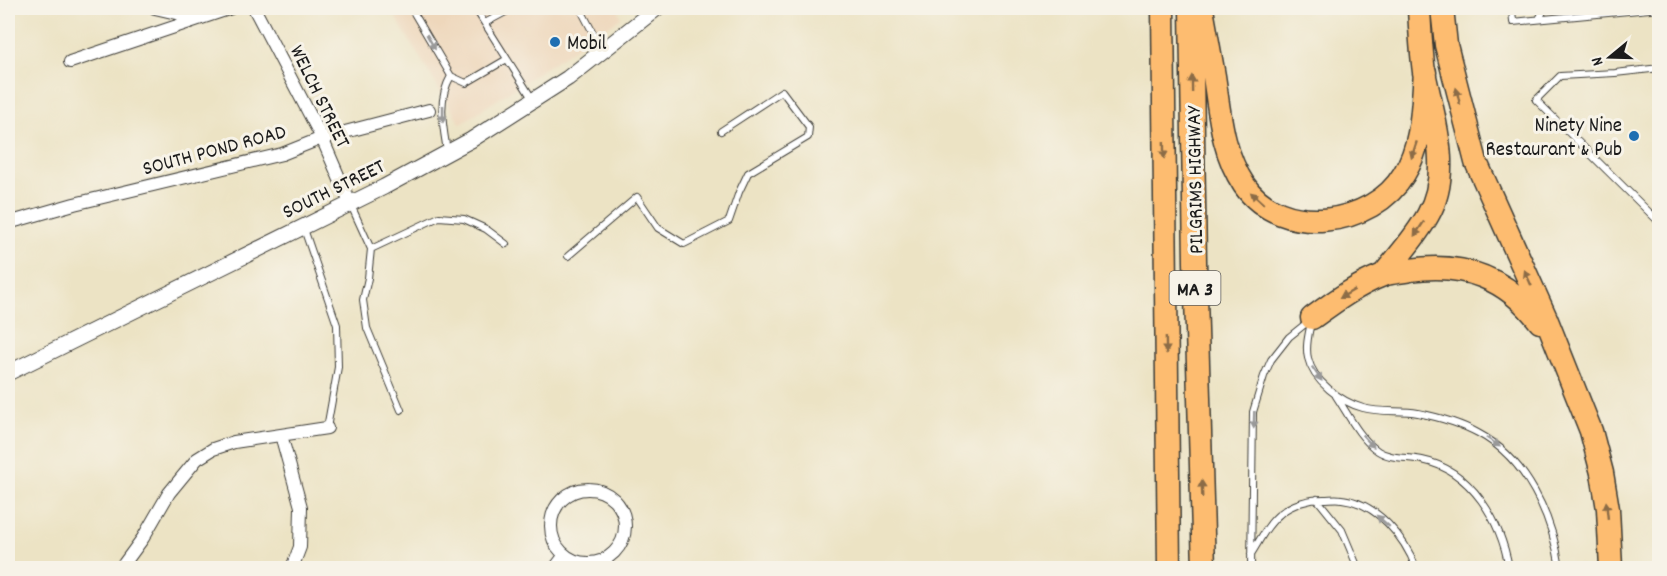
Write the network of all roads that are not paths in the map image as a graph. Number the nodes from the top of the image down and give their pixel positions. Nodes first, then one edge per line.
1 (155, 8) edge
2 (231, 8) edge
3 (254, 8) edge
4 (411, 8) edge
5 (476, 8) edge
6 (513, 8) edge
7 (580, 8) edge
8 (657, 8) edge
9 (1162, 8) edge
10 (1191, 8) edge
11 (1202, 8) edge
12 (1419, 8) edge
13 (1442, 8) edge
14 (1512, 8) edge
15 (1545, 8) edge
16 (1656, 8) edge
17 (199, 18) junction
18 (1539, 20) junction
19 (485, 23) junction
20 (602, 51) junction
21 (507, 58) junction
22 (70, 62) dead end
23 (1659, 68) edge
24 (1425, 72) junction
25 (451, 76) junction
26 (533, 101) junction
27 (429, 110) dead end
28 (721, 131) dead end
29 (322, 138) junction
30 (447, 153) junction
31 (350, 202) junction
32 (8, 223) edge
33 (1659, 223) edge
34 (303, 226) junction
35 (506, 244) dead end
36 (371, 249) junction
37 (568, 256) dead end
38 (1384, 274) junction
39 (1312, 318) junction
40 (1560, 350) junction
41 (8, 373) edge
42 (1334, 393) junction
43 (401, 410) dead end
44 (327, 428) joint
45 (281, 435) junction
46 (1317, 499) junction
47 (565, 555) junction
48 (1251, 555) junction
49 (121, 568) edge
50 (292, 568) edge
51 (555, 568) edge
52 (1169, 568) edge
53 (1205, 568) edge
54 (1251, 568) edge
55 (1358, 568) edge
56 (1416, 568) edge
57 (1509, 568) edge
58 (1560, 568) edge
59 (1611, 568) edge

1 - 17 street
2 - 17 street
3 - 29 street, WELCH STREET
4 -> 25 lane
5 - 19 lane
6 - 19 lane
7 - 20 lane
8 - 20 street, SOUTH STREET
9 -> 52 highway, PILGRIMS HIGHWAY / MA 3
53 -> 10 highway, PILGRIMS HIGHWAY / MA 3
24 -> 11 highway
12 - 24 highway
40 -> 13 highway
14 - 18 lane
15 - 18 lane
16 - 18 lane
17 - 22 street
19 - 21 lane
20 - 26 street, SOUTH STREET
21 - 25 lane
21 - 26 lane
23 - 33 lane
24 -> 38 highway
25 -> 30 lane
26 - 30 street, SOUTH STREET
27 - 29 street, SOUTH POND ROAD
28 - 37 lane
29 - 31 street, WELCH STREET
29 - 32 street, SOUTH POND ROAD
30 - 31 street, SOUTH STREET
31 - 34 street, SOUTH STREET
31 - 36 lane
34 - 41 street, SOUTH STREET
34 - 44 lane
35 - 36 lane
36 - 43 lane
38 -> 39 highway
38 - 40 highway
39 -> 42 lane
39 -> 48 lane
59 -> 40 highway
42 -> 57 lane
42 -> 58 lane
44 - 45 street
45 - 49 street
45 - 50 street
46 - 48 lane
46 - 55 lane
56 -> 46 lane
47 - 47 street
47 - 51 street
48 - 54 lane

